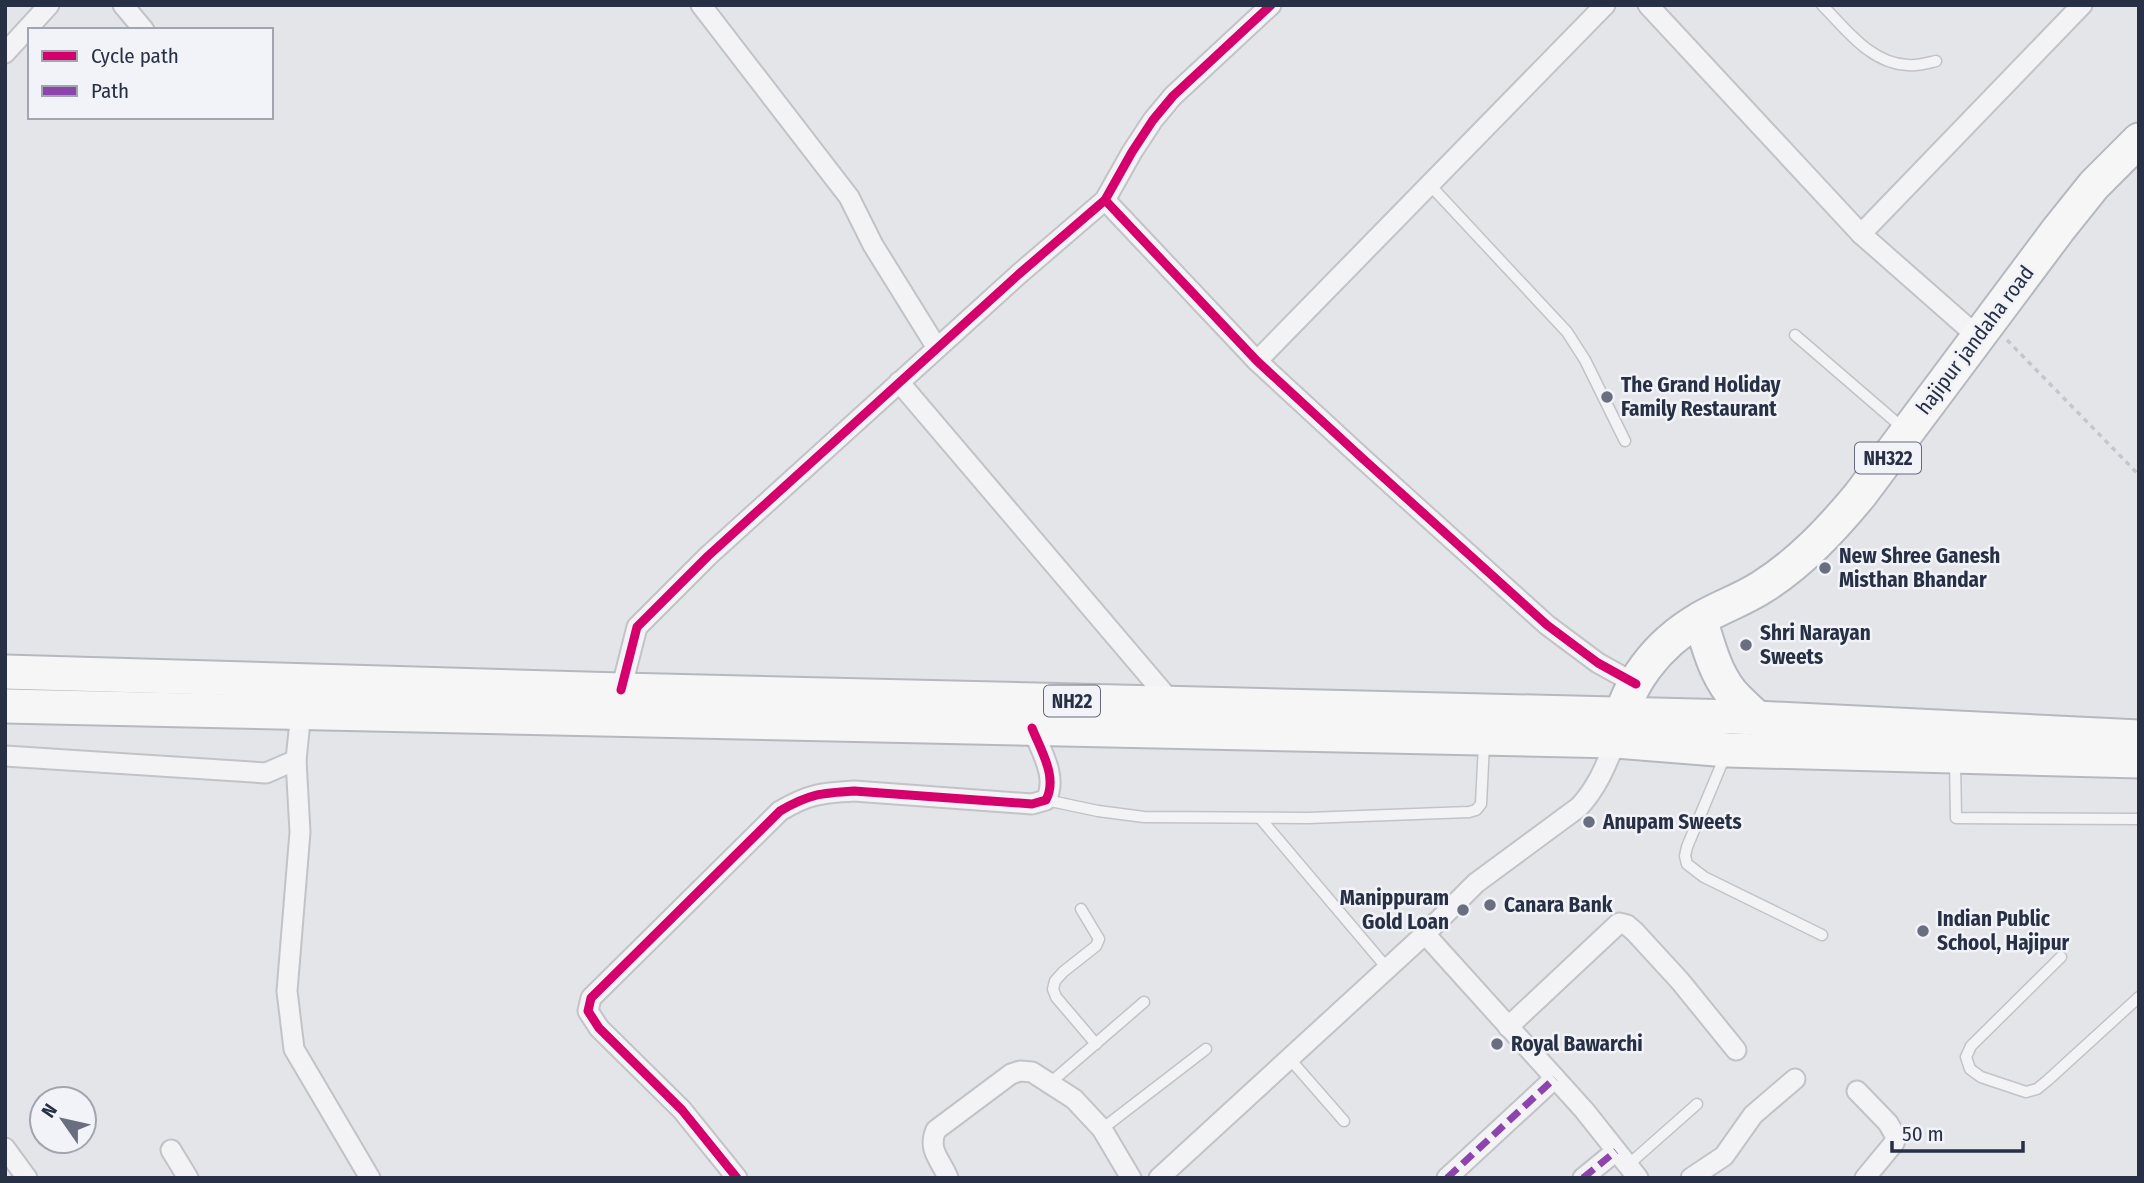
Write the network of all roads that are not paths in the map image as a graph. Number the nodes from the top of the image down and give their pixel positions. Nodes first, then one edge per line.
1 (49, 5) edge
2 (123, 5) edge
3 (701, 5) edge
4 (1605, 5) edge
5 (1648, 5) edge
6 (1822, 5) edge
7 (2082, 5) edge
8 (1263, 8) edge
9 (142, 28) edge
10 (5, 53) edge
11 (1936, 61) dead end
12 (2139, 140) edge
13 (1429, 184) junction
14 (1105, 200) junction
15 (1861, 234) junction
16 (1983, 329) junction
17 (1795, 335) dead end
18 (937, 348) junction
19 (1257, 361) junction
20 (899, 382) junction
21 (1907, 432) junction
22 (1625, 441) dead end
23 (1700, 619) junction
24 (5, 672) edge
25 (1636, 684) junction
26 (621, 690) junction
27 (1173, 704) junction
28 (5, 706) edge
29 (301, 712) junction
30 (1758, 719) junction
31 (1032, 728) junction
32 (1618, 728) junction
33 (2139, 737) edge
34 (1484, 738) junction
35 (1728, 750) junction
36 (5, 756) edge
37 (1955, 757) junction
38 (296, 760) junction
39 (2139, 761) edge
40 (1046, 800) junction
41 (1260, 818) junction
42 (2139, 819) edge
43 (1081, 909) dead end
44 (1424, 934) junction
45 (1822, 935) dead end
46 (2061, 957) dead end
47 (1387, 968) junction
48 (2139, 997) edge
49 (1144, 1002) dead end
50 (1508, 1027) junction
51 (1096, 1044) junction
52 (1206, 1049) dead end
53 (1736, 1050) dead end
54 (1289, 1058) junction
55 (1555, 1078) junction
56 (1795, 1079) dead end
57 (1050, 1083) junction
58 (1857, 1091) dead end
59 (1696, 1104) dead end
60 (1343, 1121) dead end
61 (1102, 1129) junction
62 (5, 1149) edge
63 (170, 1150) dead end
64 (1627, 1164) edge
65 (1160, 1177) edge
66 (27, 1178) edge
67 (188, 1178) edge
68 (370, 1178) edge
69 (737, 1178) edge
70 (948, 1178) edge
71 (1131, 1178) edge
72 (1447, 1178) edge
73 (1583, 1178) edge
74 (1691, 1178) edge
75 (1865, 1178) edge

1 - 10 street
2 - 9 street
3 - 18 street
4 - 13 street
5 - 15 street
6 - 11 lane
7 - 15 street
8 - 14 street
12 - 16 highway, hajipur jandaha road / NH322
13 - 19 street
13 - 22 lane
14 - 18 street
14 - 19 street
15 - 16 street
16 - 21 highway, hajipur jandaha road / NH322
17 - 21 lane
18 - 20 street
19 - 25 street
20 - 26 street
20 - 27 street
21 - 23 highway, hajipur jandaha road / NH322
23 - 25 highway, hajipur jandaha road / NH322
23 - 30 highway
24 - 26 highway, NH22
25 - 32 highway, hajipur jandaha road / NH322
26 - 27 highway, NH22
27 - 32 highway, NH22
28 - 29 highway, NH22
29 - 31 highway, NH22
29 - 38 street
30 - 32 highway, NH22
30 - 33 highway, NH22
31 - 34 highway, NH22
31 - 40 street
32 - 34 highway, NH22
32 - 35 highway, NH22
32 - 44 street
34 - 41 lane
35 - 37 highway, NH22
35 - 45 lane
36 - 38 street
37 - 39 highway, NH22
37 - 42 lane
38 - 68 street
40 - 41 lane
40 - 69 street
41 - 47 lane
43 - 51 lane
44 - 47 street
44 - 50 street
46 - 48 lane
47 - 54 street
49 - 51 lane
50 - 53 street
50 - 55 street
51 - 57 lane
52 - 61 lane
54 - 60 lane
54 - 65 street
55 - 64 street
55 - 72 street
56 - 74 street
57 - 61 street
57 - 70 street
58 - 75 street
59 - 64 lane
61 - 71 street
62 - 66 street
63 - 67 street
64 - 73 street

